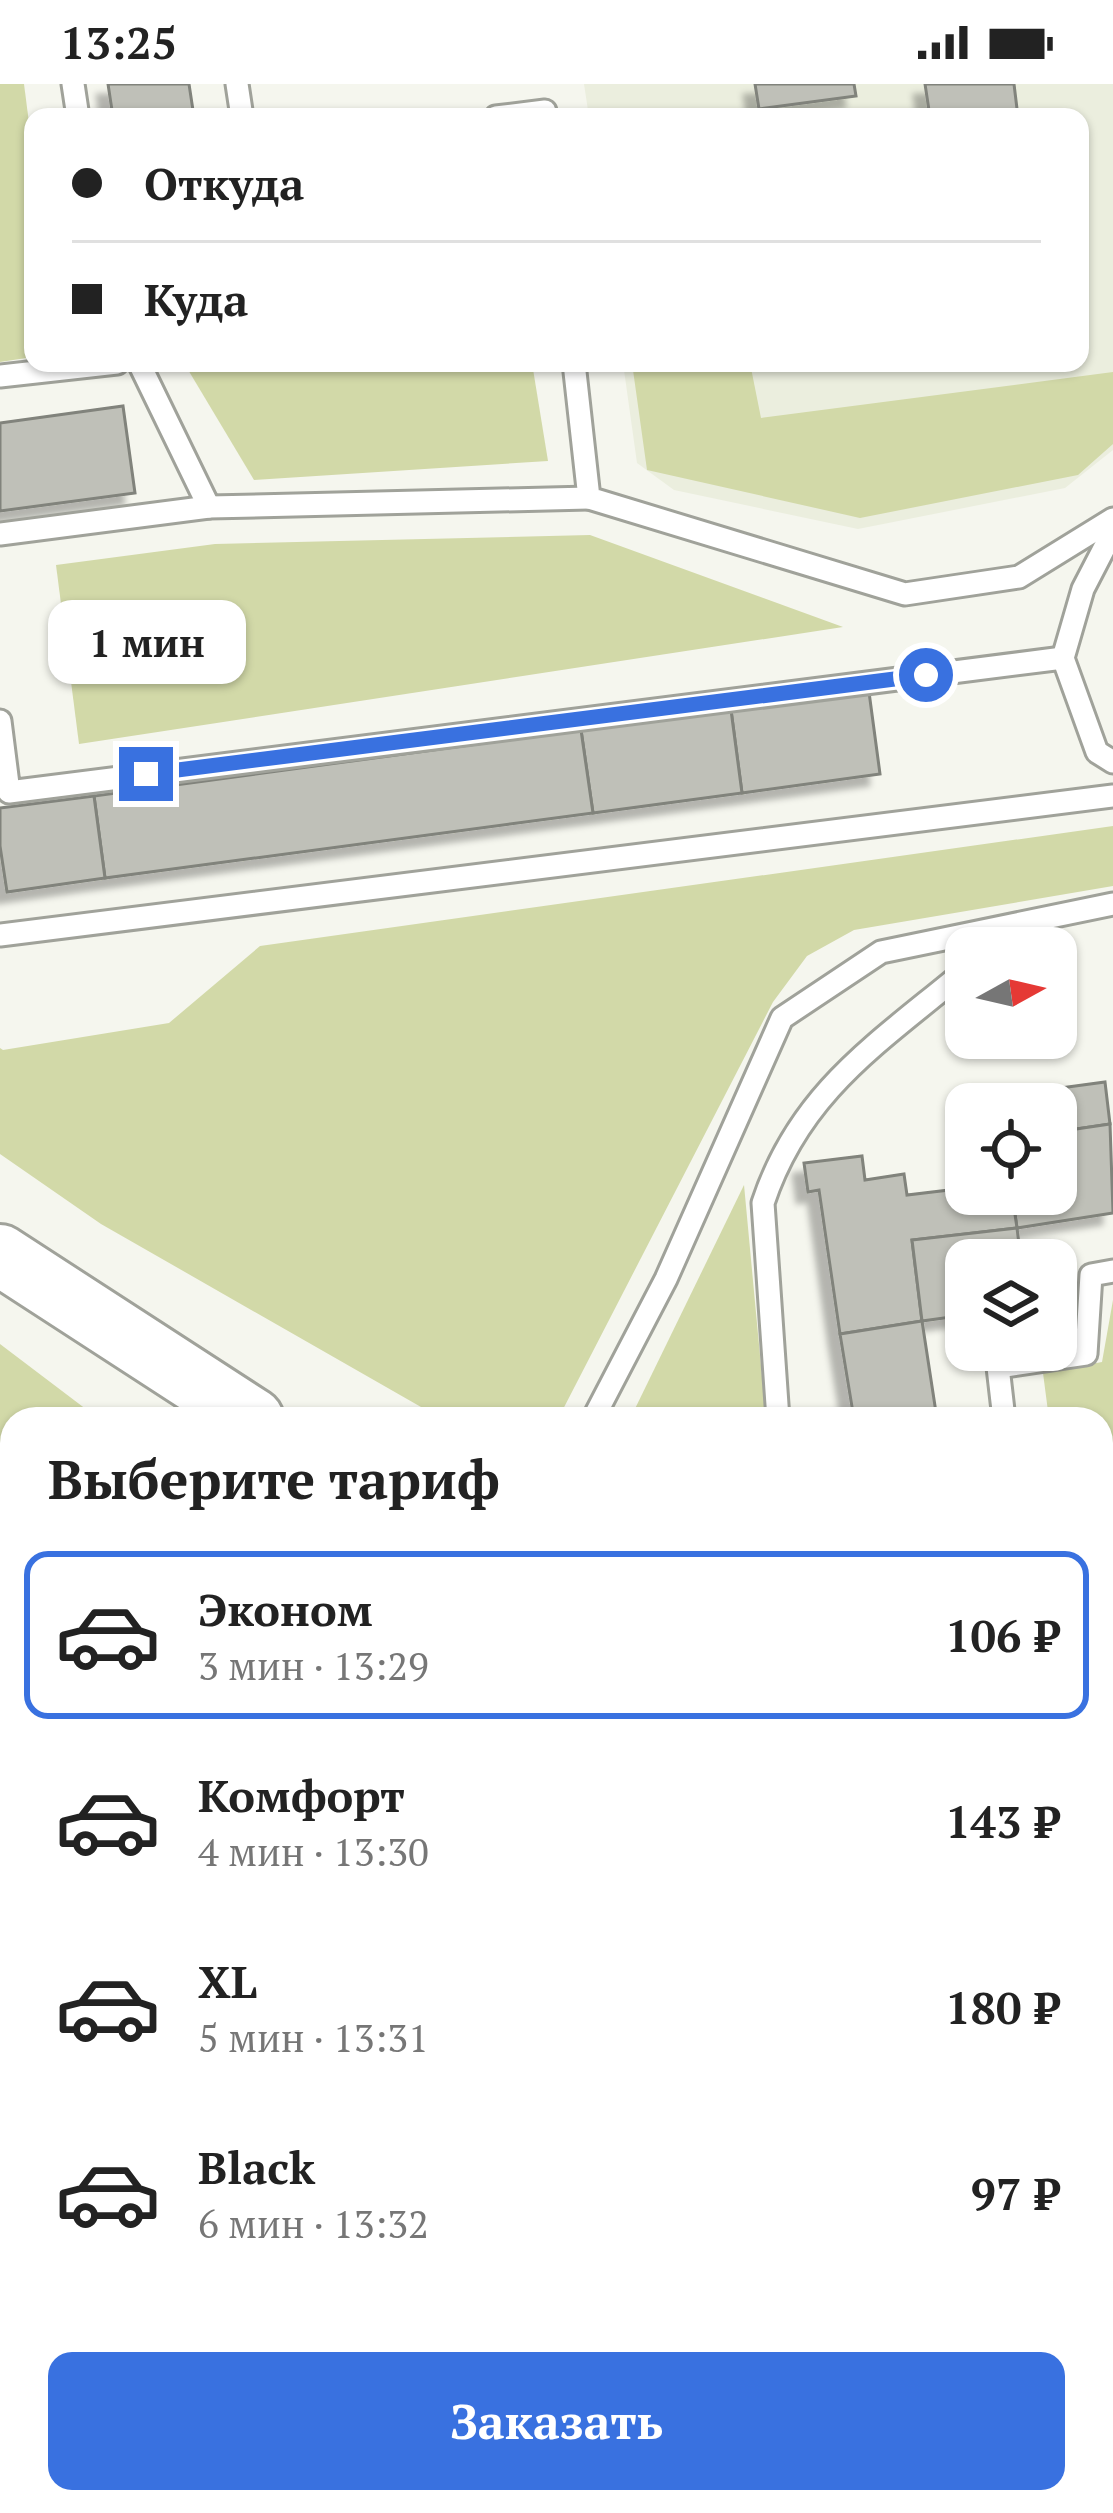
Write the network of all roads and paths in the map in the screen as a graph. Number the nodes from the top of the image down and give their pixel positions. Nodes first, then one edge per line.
1 (36, 372) edge
2 (143, 372) edge
3 (575, 372) edge
4 (0, 376) edge
5 (589, 499) junction
6 (209, 507) junction
7 (1113, 519) edge
8 (1113, 531) edge
9 (0, 533) edge
10 (1104, 562) edge
11 (1064, 658) junction
12 (0, 721) edge
13 (1113, 762) edge
14 (1113, 796) edge
15 (1113, 904) edge
16 (1026, 920) junction
17 (1018, 927) edge
18 (0, 935) edge
19 (945, 988) edge
20 (0, 1256) edge
21 (1113, 1271) edge
22 (235, 1407) edge
23 (598, 1407) edge
24 (777, 1407) edge
25 (1003, 1407) edge

1 - 4 lane
2 - 6 lane
3 - 5 lane
5 - 6 lane
5 - 7 lane
6 - 9 lane
8 - 10 lane
10 - 11 lane
11 - 12 lane
11 - 13 lane
14 - 18 lane
15 - 16 lane
16 - 17 lane
16 - 23 lane
19 - 24 lane
20 - 22 street
21 - 25 lane

